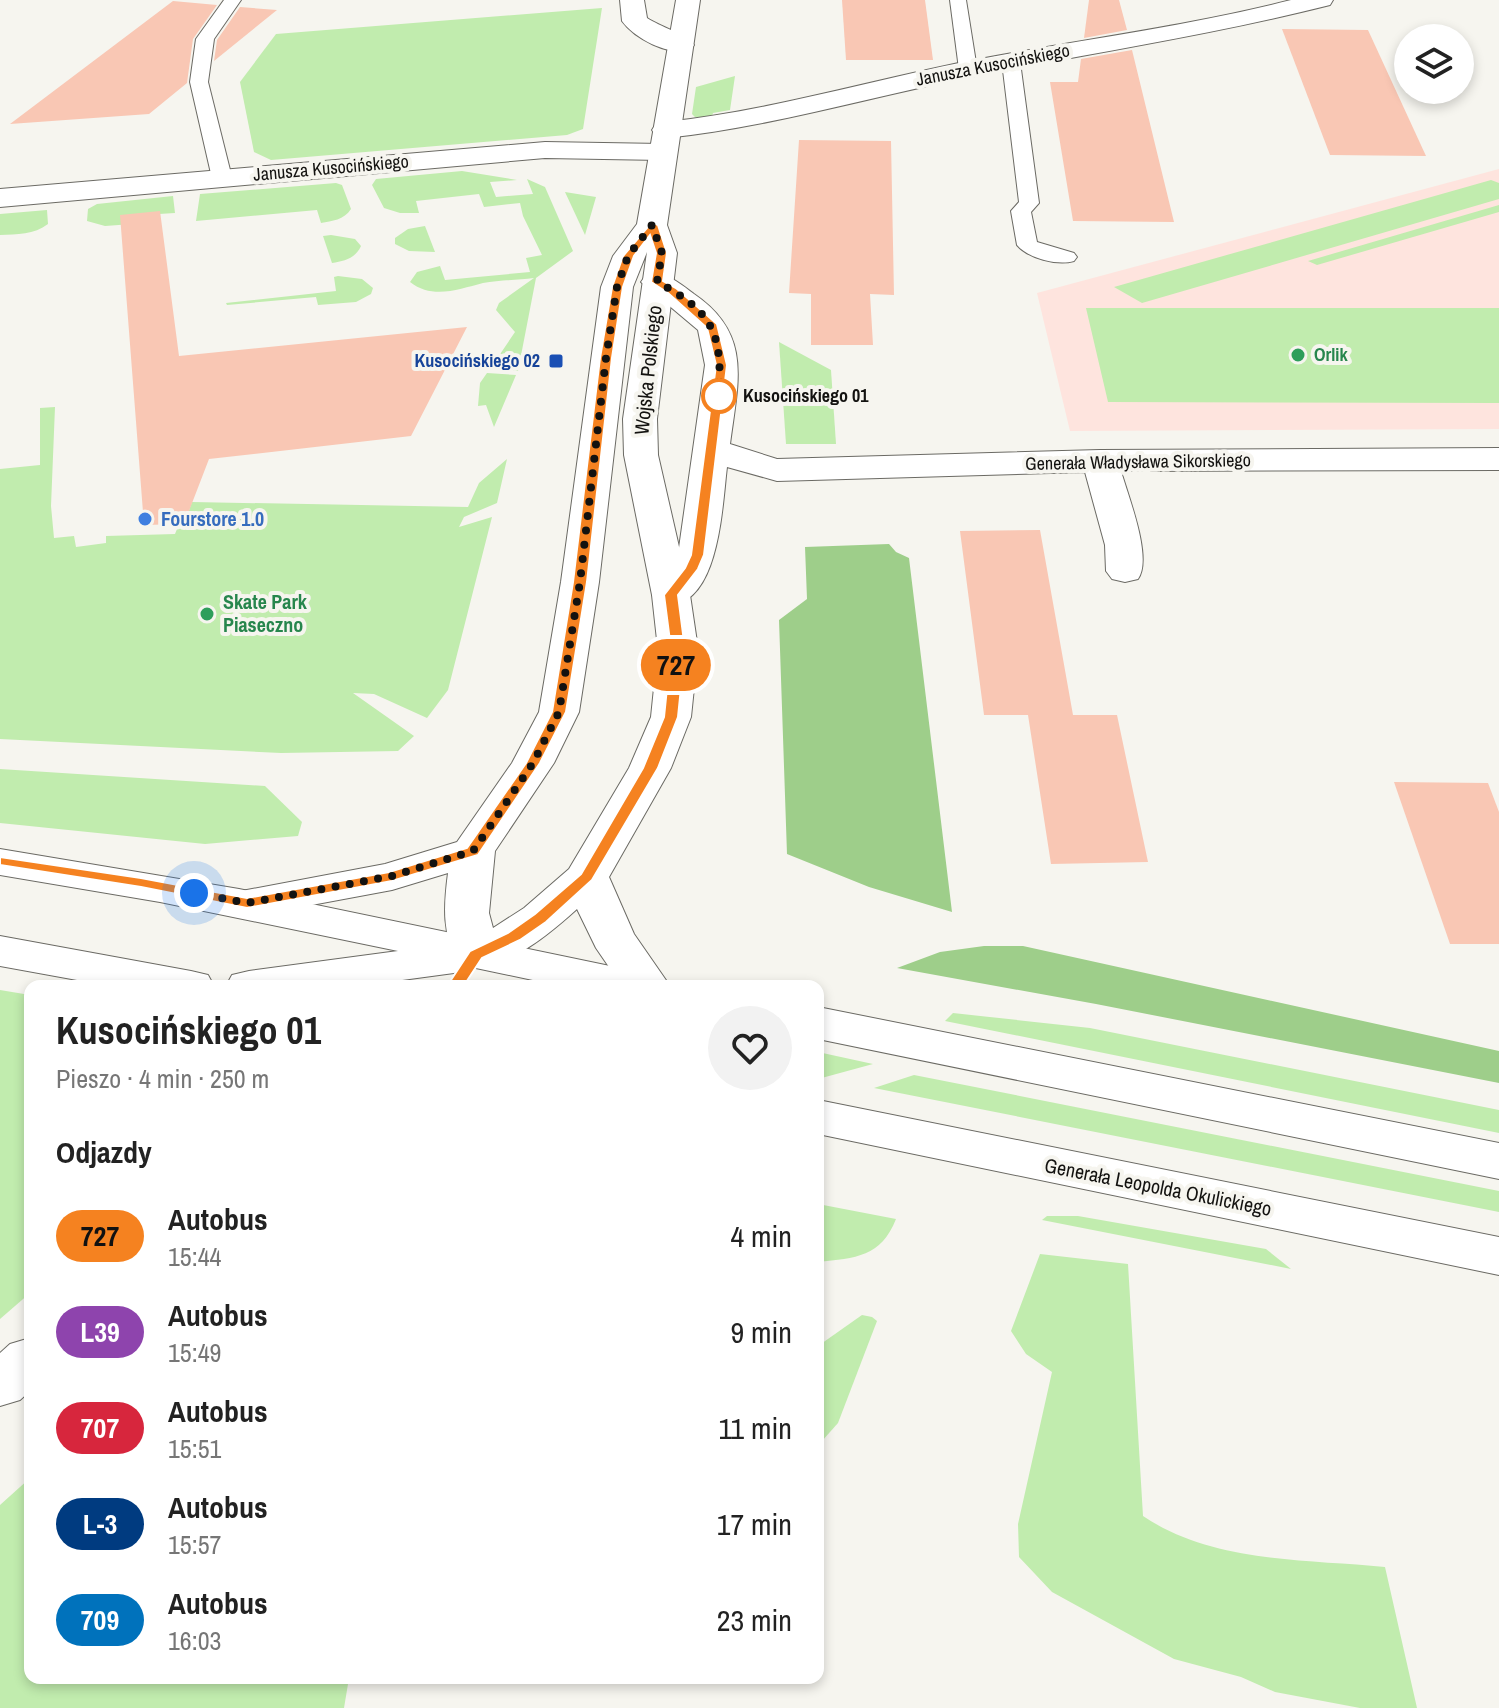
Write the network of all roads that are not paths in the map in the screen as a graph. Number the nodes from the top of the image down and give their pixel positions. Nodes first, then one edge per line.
1 (233, 0) edge
2 (632, 0) edge
3 (688, 0) edge
4 (958, 0) edge
5 (1321, 0) edge
6 (681, 45) junction
7 (1011, 62) junction
8 (968, 69) junction
9 (664, 141) junction
10 (222, 178) junction
11 (0, 198) edge
12 (652, 225) junction
13 (1067, 257) dead end
14 (657, 282) junction
15 (710, 448) junction
16 (1499, 459) edge
17 (1100, 461) junction
18 (777, 470) junction
19 (704, 514) junction
20 (1125, 571) dead end
21 (671, 595) junction
22 (473, 851) junction
23 (0, 862) edge
24 (587, 877) junction
25 (247, 903) junction
26 (0, 951) edge
27 (466, 970) edge
28 (158, 980) edge
29 (330, 980) edge
30 (571, 980) edge
31 (642, 980) edge
32 (824, 1024) edge
33 (824, 1118) edge
34 (1499, 1161) edge
35 (1499, 1256) edge
36 (24, 1364) edge
37 (0, 1385) edge

1 - 10 lane
2 - 6 street
3 - 6 street, Wojska Polskiego
4 - 8 lane
5 - 7 street, Janusza Kusocińskiego
6 - 9 street, Wojska Polskiego
7 - 8 street, Janusza Kusocińskiego
7 - 13 lane
8 - 9 street, Janusza Kusocińskiego
9 - 10 street, Janusza Kusocińskiego
9 - 12 street, Wojska Polskiego
10 - 11 street, Janusza Kusocińskiego
12 - 14 street, Wojska Polskiego
12 - 22 street, Wojska Polskiego
14 - 15 street
14 - 21 street, Wojska Polskiego
15 - 18 street
15 - 19 street
16 - 17 street, Generała Władysława Sikorskiego
17 - 18 street, Generała Władysława Sikorskiego
17 - 20 street
18 - 19 street
19 - 21 street
21 - 24 street, Wojska Polskiego
22 - 25 street
22 - 27 street, Wojska Polskiego
23 - 25 street
24 - 27 street, Wojska Polskiego
24 - 31 street
25 - 27 street
26 - 28 street
27 - 29 street
27 - 30 street
32 - 34 street
33 - 35 street, Generała Leopolda Okulickiego
36 - 37 street

